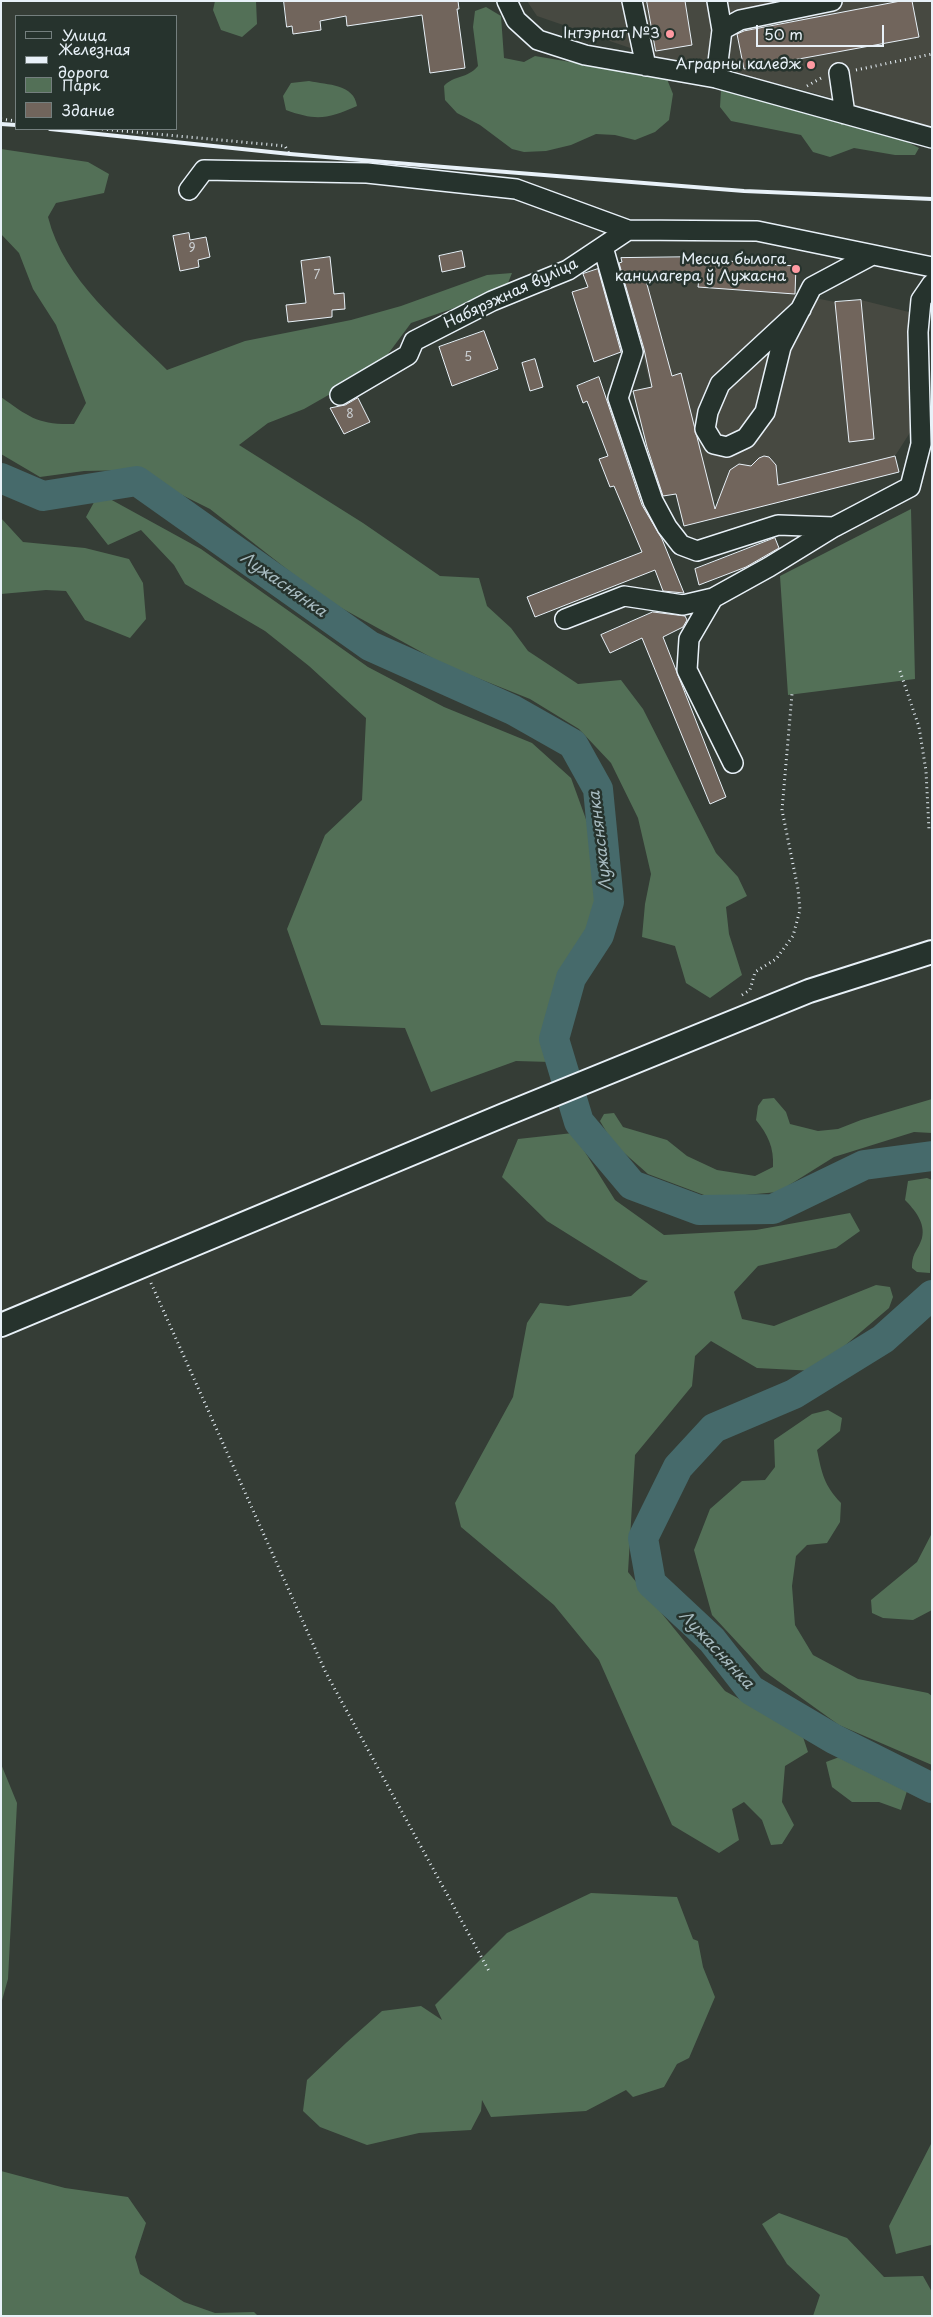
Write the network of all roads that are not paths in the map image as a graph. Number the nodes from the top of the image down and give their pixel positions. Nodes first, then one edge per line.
1 (507, 1) edge
2 (632, 1) edge
3 (717, 1) edge
4 (832, 1) edge
5 (722, 30) junction
6 (646, 66) junction
7 (839, 73) dead end
8 (716, 78) junction
9 (845, 114) junction
10 (932, 138) edge
11 (189, 190) dead end
12 (628, 230) junction
13 (603, 247) junction
14 (872, 255) junction
15 (932, 267) edge
16 (932, 284) edge
17 (800, 309) junction
18 (340, 395) dead end
19 (834, 526) junction
20 (713, 598) junction
21 (565, 619) dead end
22 (733, 763) dead end
23 (932, 952) edge
24 (1, 1325) edge

1 - 6 street
2 - 6 street
3 - 5 street
4 - 5 street
5 - 8 street
6 - 8 street
7 - 9 street
8 - 9 street
9 - 10 street
11 - 12 street
12 - 13 street, Набярэжная вуліца
12 - 14 street
13 - 18 street, Набярэжная вуліца
13 - 19 street
14 - 15 street
14 - 17 street
16 - 19 street
17 - 17 street
19 - 20 street
20 - 21 street
20 - 22 street
23 - 24 main road

